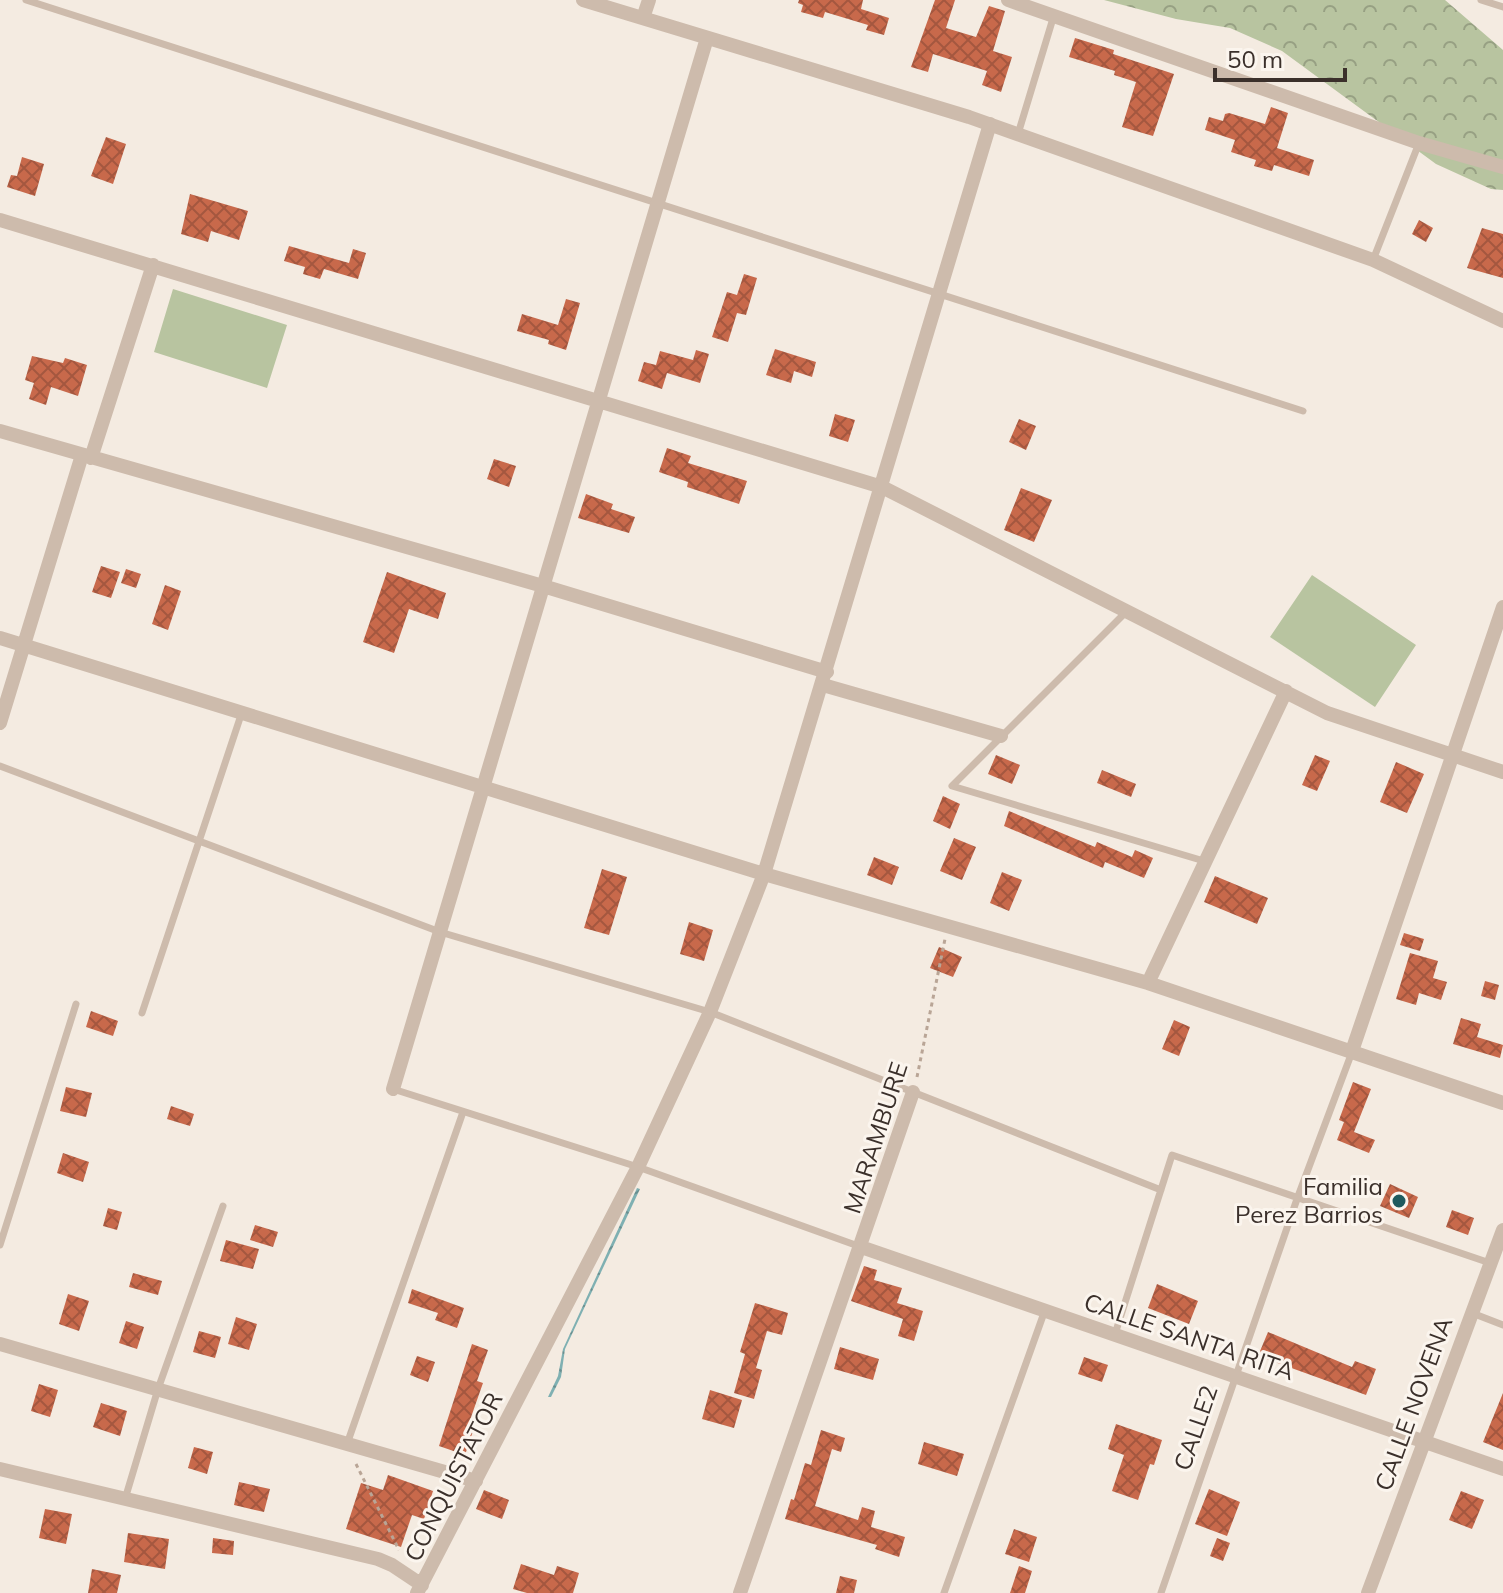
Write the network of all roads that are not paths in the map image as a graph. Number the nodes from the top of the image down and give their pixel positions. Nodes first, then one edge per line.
1 (26, 0) edge
2 (583, 0) edge
3 (649, 0) edge
4 (1008, 0) edge
5 (1481, 0) edge
6 (1503, 7) edge
7 (1054, 15) junction
8 (643, 18) junction
9 (707, 38) junction
10 (990, 124) junction
11 (1018, 134) junction
12 (1419, 143) junction
13 (1503, 167) edge
14 (658, 203) junction
15 (0, 220) edge
16 (1373, 260) junction
17 (153, 265) junction
18 (939, 294) junction
19 (1503, 321) edge
20 (599, 400) junction
21 (1303, 411) dead end
22 (0, 431) edge
23 (86, 457) junction
24 (882, 487) junction
25 (543, 586) junction
26 (1503, 607) edge
27 (1127, 611) junction
28 (0, 638) edge
29 (24, 644) junction
30 (825, 679) junction
31 (1286, 691) junction
32 (242, 712) junction
33 (0, 723) edge
34 (1001, 736) junction
35 (1452, 755) junction
36 (0, 766) edge
37 (1503, 772) edge
38 (484, 787) junction
39 (199, 841) junction
40 (1204, 861) junction
41 (764, 874) junction
42 (440, 932) junction
43 (1148, 983) junction
44 (76, 1004) dead end
45 (710, 1012) junction
46 (142, 1013) dead end
47 (1352, 1051) junction
48 (914, 1088) junction
49 (393, 1089) joint
50 (1503, 1103) edge
51 (463, 1112) junction
52 (638, 1167) junction
53 (1161, 1190) junction
54 (1297, 1199) junction
55 (223, 1206) dead end
56 (1503, 1230) edge
57 (0, 1245) edge
58 (861, 1247) junction
59 (1490, 1263) junction
60 (1045, 1310) junction
61 (1471, 1313) junction
62 (1503, 1325) edge
63 (1115, 1334) junction
64 (0, 1344) edge
65 (1236, 1376) junction
66 (158, 1389) junction
67 (1422, 1442) junction
68 (350, 1449) junction
69 (0, 1469) edge
70 (1503, 1469) edge
71 (476, 1481) junction
72 (125, 1499) junction
73 (419, 1591) edge
74 (740, 1593) edge
75 (944, 1593) edge
76 (1161, 1593) edge
77 (1368, 1593) edge

1 - 14 lane
2 - 8 street
3 - 8 street
4 - 7 street
5 - 6 lane
7 - 11 lane
7 - 12 street
8 - 9 street
9 - 10 street
9 - 14 street
10 - 11 street
10 - 18 street, CONQUISTATOR
11 - 16 street
12 - 13 street
12 - 16 lane
14 - 18 lane
14 - 20 street
15 - 17 street
16 - 19 street
17 - 20 street
17 - 23 street
18 - 21 lane
18 - 24 street, CONQUISTATOR
20 - 24 street
20 - 25 street
22 - 23 street
23 - 25 street
23 - 29 street
24 - 27 street
24 - 30 street, CONQUISTATOR
25 - 30 street
25 - 38 street
26 - 35 street
27 - 31 street
27 - 34 lane
28 - 29 street
29 - 32 street
29 - 33 street
30 - 34 street
30 - 41 street, CONQUISTATOR
31 - 35 street
31 - 40 street
32 - 38 street
32 - 39 lane
34 - 40 lane
35 - 37 street
35 - 47 street
36 - 39 lane
38 - 41 street
38 - 42 street
39 - 42 lane
39 - 46 lane
40 - 43 street
41 - 43 street
41 - 45 street, CONQUISTATOR
42 - 45 lane
42 - 49 street
43 - 47 street
44 - 57 lane
45 - 48 lane
45 - 52 street, CONQUISTATOR
47 - 50 street
47 - 54 lane, CALLE2
48 - 53 lane
48 - 58 street
49 - 51 lane
51 - 52 lane
51 - 68 lane
52 - 58 lane
52 - 71 street, CONQUISTATOR
53 - 54 lane
53 - 63 lane
54 - 59 lane
54 - 65 lane, CALLE2
55 - 66 lane
56 - 59 street, CALLE NOVENA
58 - 60 street, CALLE SANTA RITA
58 - 74 street
59 - 61 street, CALLE NOVENA
60 - 63 street, CALLE SANTA RITA
60 - 75 lane
61 - 62 lane
61 - 67 street, CALLE NOVENA
63 - 65 street, CALLE SANTA RITA
64 - 66 street
65 - 67 street, CALLE SANTA RITA
65 - 76 lane, CALLE2
66 - 68 street
66 - 72 lane
67 - 70 street, CALLE SANTA RITA
67 - 77 street, CALLE NOVENA
68 - 71 street
69 - 72 street
71 - 73 street, CONQUISTATOR
72 - 73 street

